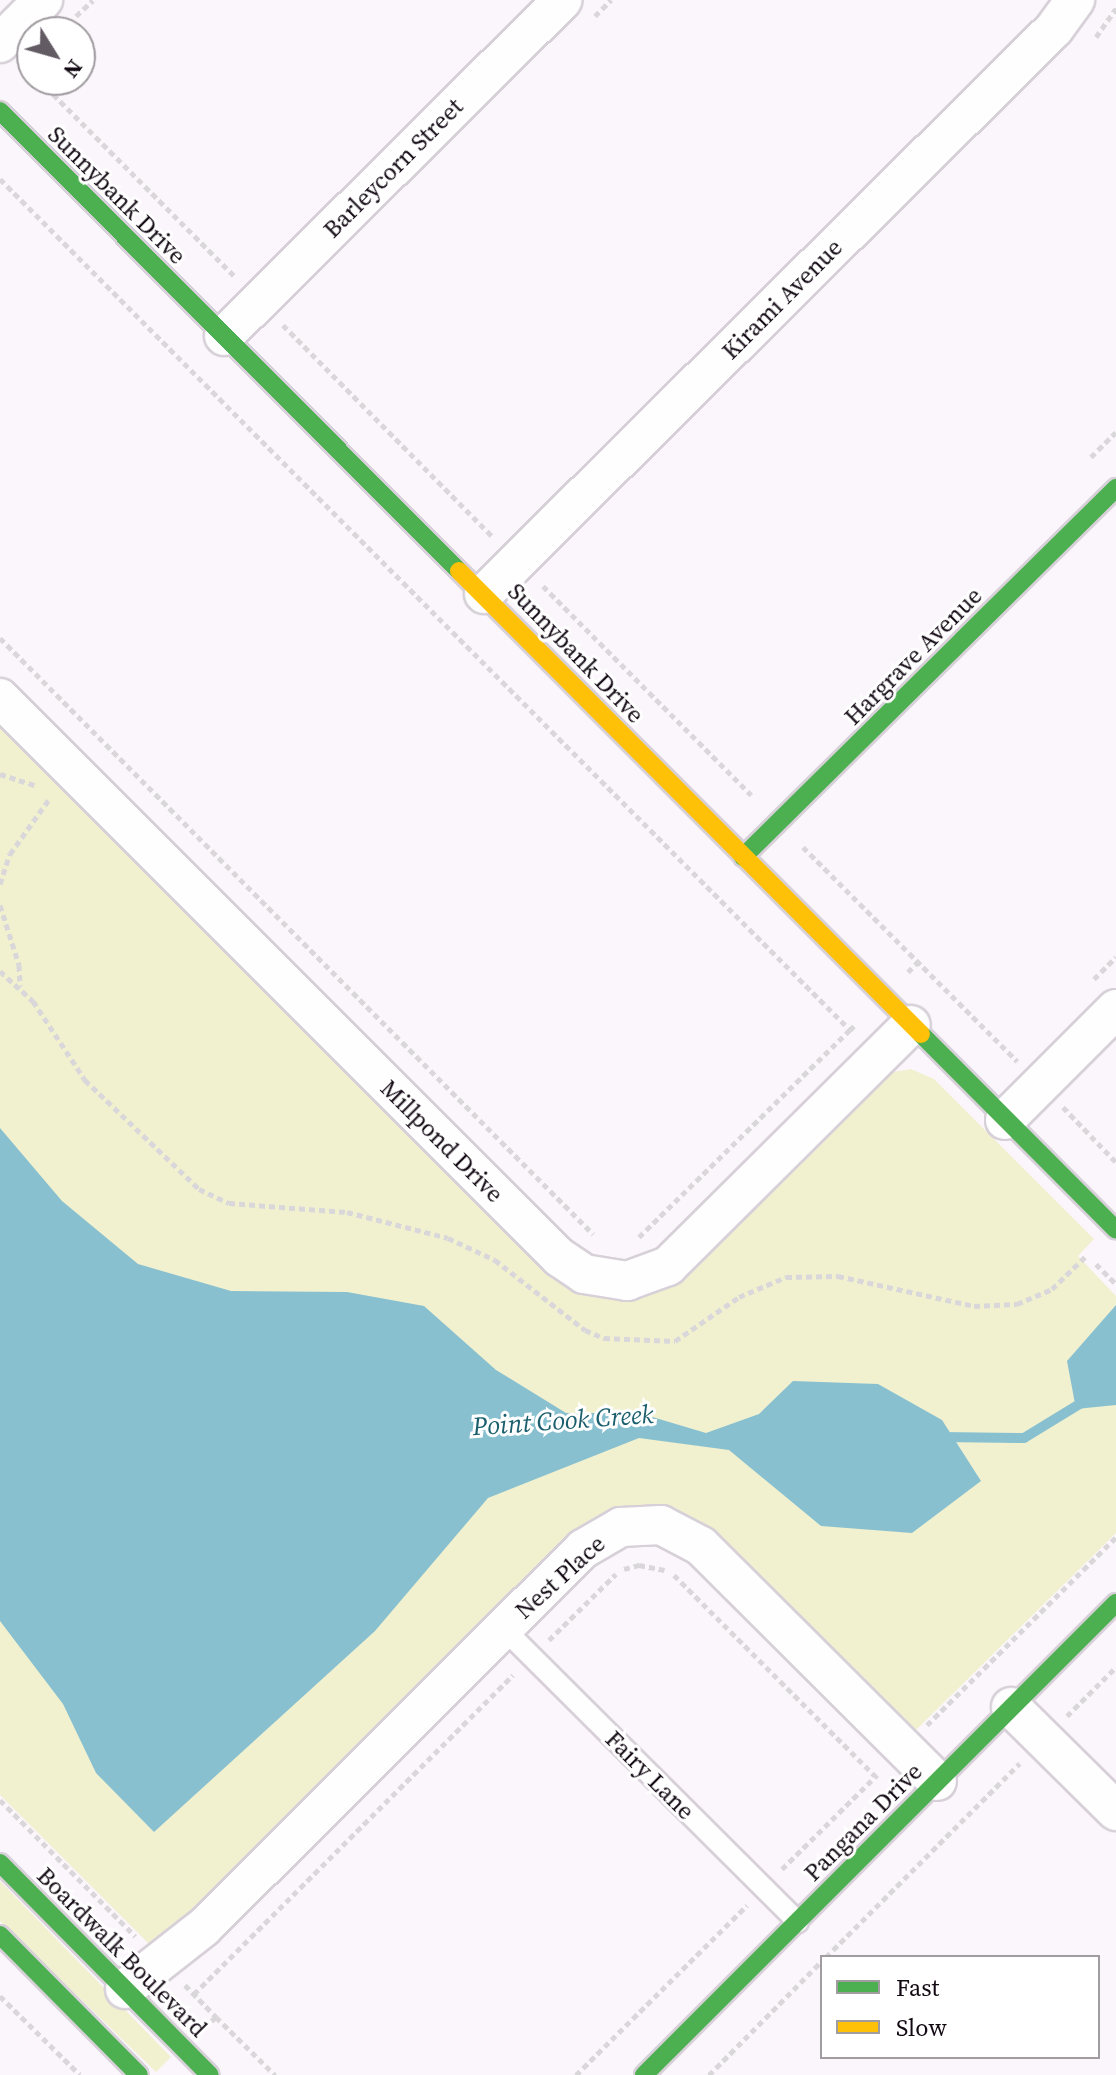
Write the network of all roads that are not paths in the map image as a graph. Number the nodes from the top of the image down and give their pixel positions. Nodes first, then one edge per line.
1 (43, 0) edge
2 (562, 0) edge
3 (1075, 0) edge
4 (0, 43) edge
5 (0, 111) edge
6 (224, 336) junction
7 (1116, 488) edge
8 (484, 594) junction
9 (0, 698) edge
10 (743, 857) junction
11 (1116, 1009) edge
12 (911, 1025) junction
13 (1005, 1120) junction
14 (1116, 1230) edge
15 (1116, 1603) edge
16 (504, 1629) junction
17 (1011, 1707) junction
18 (937, 1781) junction
19 (1116, 1811) edge
20 (0, 1863) edge
21 (798, 1922) junction
22 (0, 1935) edge
23 (133, 1997) junction
24 (139, 2075) edge
25 (210, 2075) edge
26 (644, 2075) edge

1 - 4 street
2 - 6 street, Barleycorn Street
3 - 8 street, Kirami Avenue
5 - 6 street, Sunnybank Drive
6 - 8 street, Sunnybank Drive
7 - 10 street, Hargrave Avenue
8 - 10 street, Sunnybank Drive
9 - 12 street, Millpond Drive
10 - 12 street, Sunnybank Drive
11 - 13 street
12 - 13 street, Sunnybank Drive
13 - 14 street, Sunnybank Drive
15 - 17 street, Pangana Drive
16 - 18 street, Nest Place
16 - 21 lane, Fairy Lane
16 - 23 street, Nest Place
17 - 18 street, Pangana Drive
17 - 19 street
18 - 21 street, Pangana Drive
20 - 23 street, Boardwalk Boulevard
21 - 26 street, Pangana Drive
22 - 24 street
23 - 25 street, Boardwalk Boulevard

